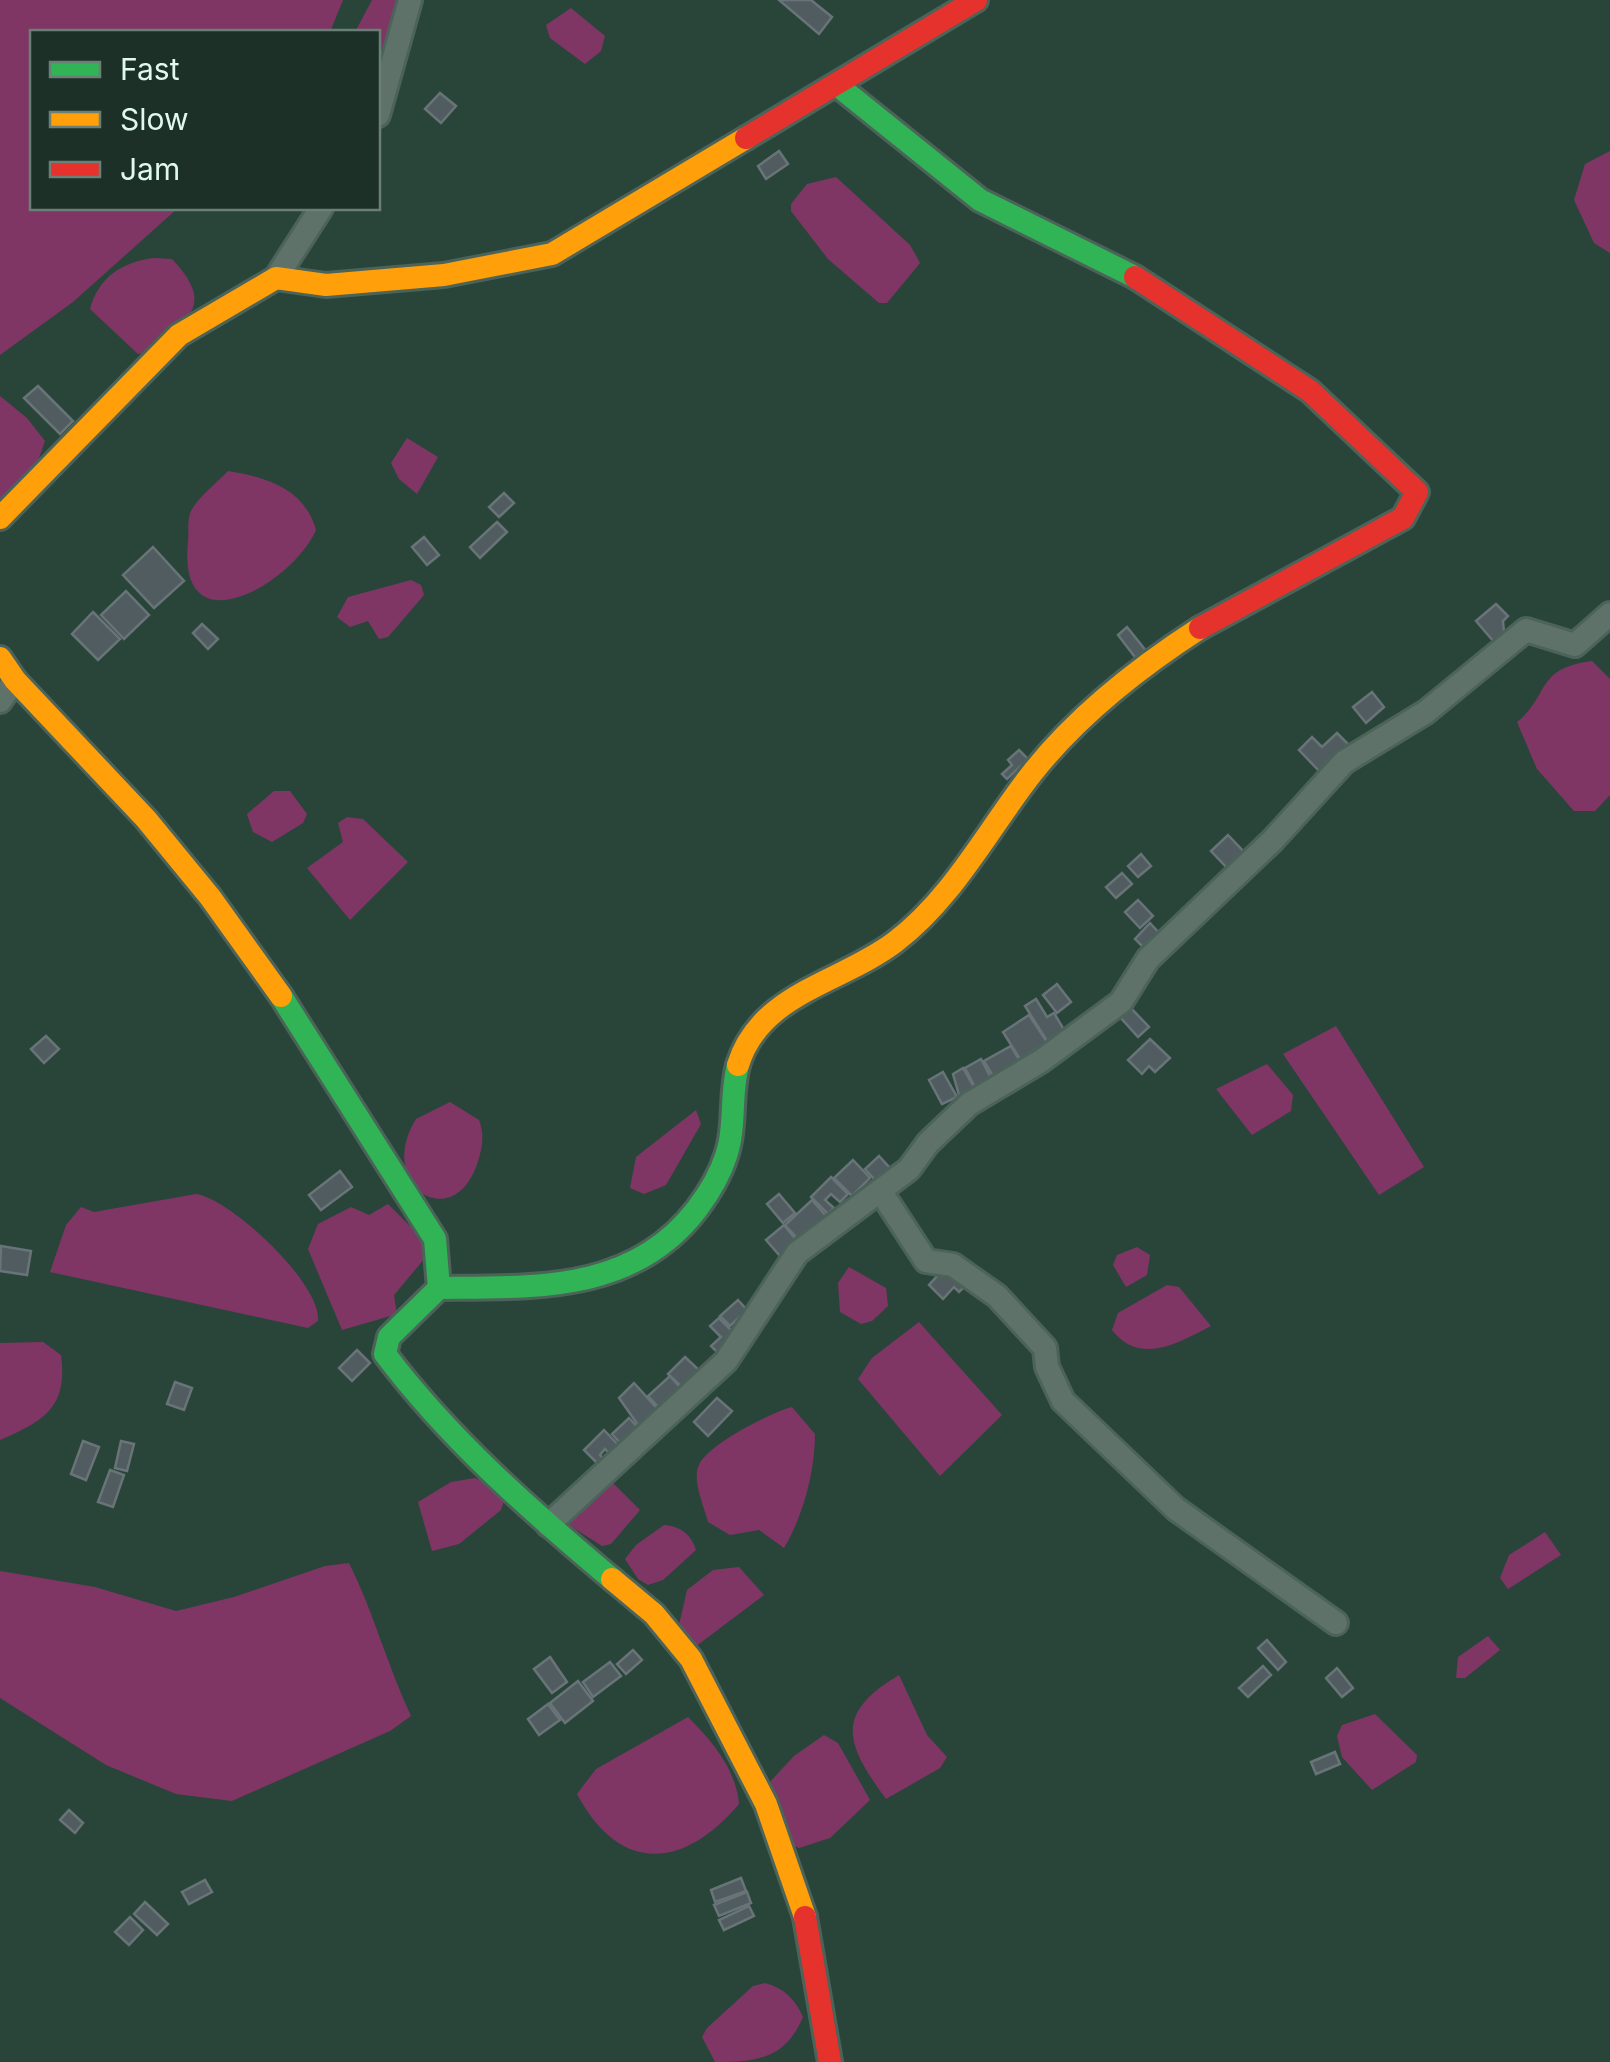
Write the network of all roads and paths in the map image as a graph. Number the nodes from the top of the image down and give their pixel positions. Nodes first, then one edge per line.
1 (410, 0) edge
2 (976, 0) edge
3 (837, 85) junction
4 (380, 108) edge
5 (320, 210) edge
6 (276, 278) junction
7 (0, 518) edge
8 (1610, 614) edge
9 (0, 658) edge
10 (15, 680) junction
11 (0, 701) edge
12 (881, 1192) junction
13 (438, 1288) junction
14 (548, 1525) junction
15 (1336, 1623) dead end
16 (830, 2062) edge

1 - 4 street
2 - 3 street
3 - 6 street
3 - 13 street
5 - 6 street
6 - 7 street
8 - 12 street
9 - 10 street
10 - 11 street
10 - 13 street
12 - 14 street
12 - 15 street
13 - 14 street
14 - 16 street

